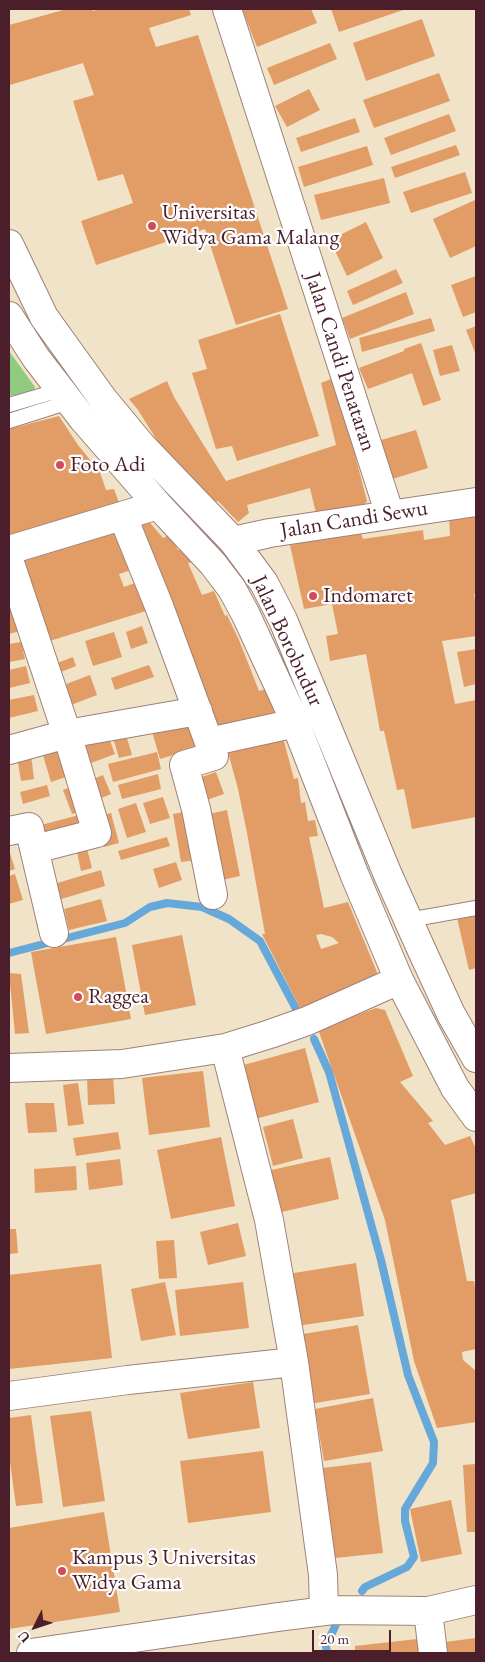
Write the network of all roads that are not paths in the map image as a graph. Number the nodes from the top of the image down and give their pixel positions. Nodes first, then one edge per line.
1 (227, 9) edge
2 (9, 244) edge
3 (9, 316) edge
4 (64, 396) junction
5 (9, 405) edge
6 (9, 420) edge
7 (476, 502) edge
8 (158, 505) junction
9 (390, 515) junction
10 (123, 517) junction
11 (233, 541) junction
12 (9, 550) edge
13 (9, 560) edge
14 (198, 711) junction
15 (296, 723) junction
16 (67, 734) junction
17 (209, 742) junction
18 (9, 750) edge
19 (9, 832) edge
20 (35, 849) junction
21 (213, 895) dead end
22 (476, 908) edge
23 (408, 920) junction
24 (54, 934) dead end
25 (399, 980) junction
26 (225, 1048) junction
27 (476, 1058) edge
28 (9, 1068) edge
29 (476, 1117) edge
30 (294, 1362) junction
31 (9, 1396) edge
32 (476, 1600) edge
33 (324, 1611) junction
34 (428, 1611) junction
35 (31, 1653) edge
36 (433, 1653) edge

1 - 9 street, Jalan Candi Penataran
2 - 11 street, Jalan Borobudur
3 - 4 street, Jalan Borobudur
4 - 5 lane
4 - 6 lane
4 - 8 street, Jalan Borobudur
7 - 9 street, Jalan Candi Sewu
8 - 10 street
8 - 15 street, Jalan Borobudur
9 - 11 street, Jalan Candi Sewu
10 - 12 street
10 - 14 street
11 - 23 street, Jalan Borobudur
13 - 16 street
14 - 16 street
14 - 17 street
15 - 17 street
15 - 25 street, Jalan Borobudur
16 - 18 street
16 - 20 street
17 - 21 street
19 - 20 street
20 - 24 street
22 - 23 lane
23 - 27 street, Jalan Borobudur
25 - 26 street
25 - 29 street, Jalan Borobudur
26 - 28 street
26 - 30 street
30 - 31 street
30 - 33 street
32 - 34 street
33 - 34 street
33 - 35 street
34 - 36 street

